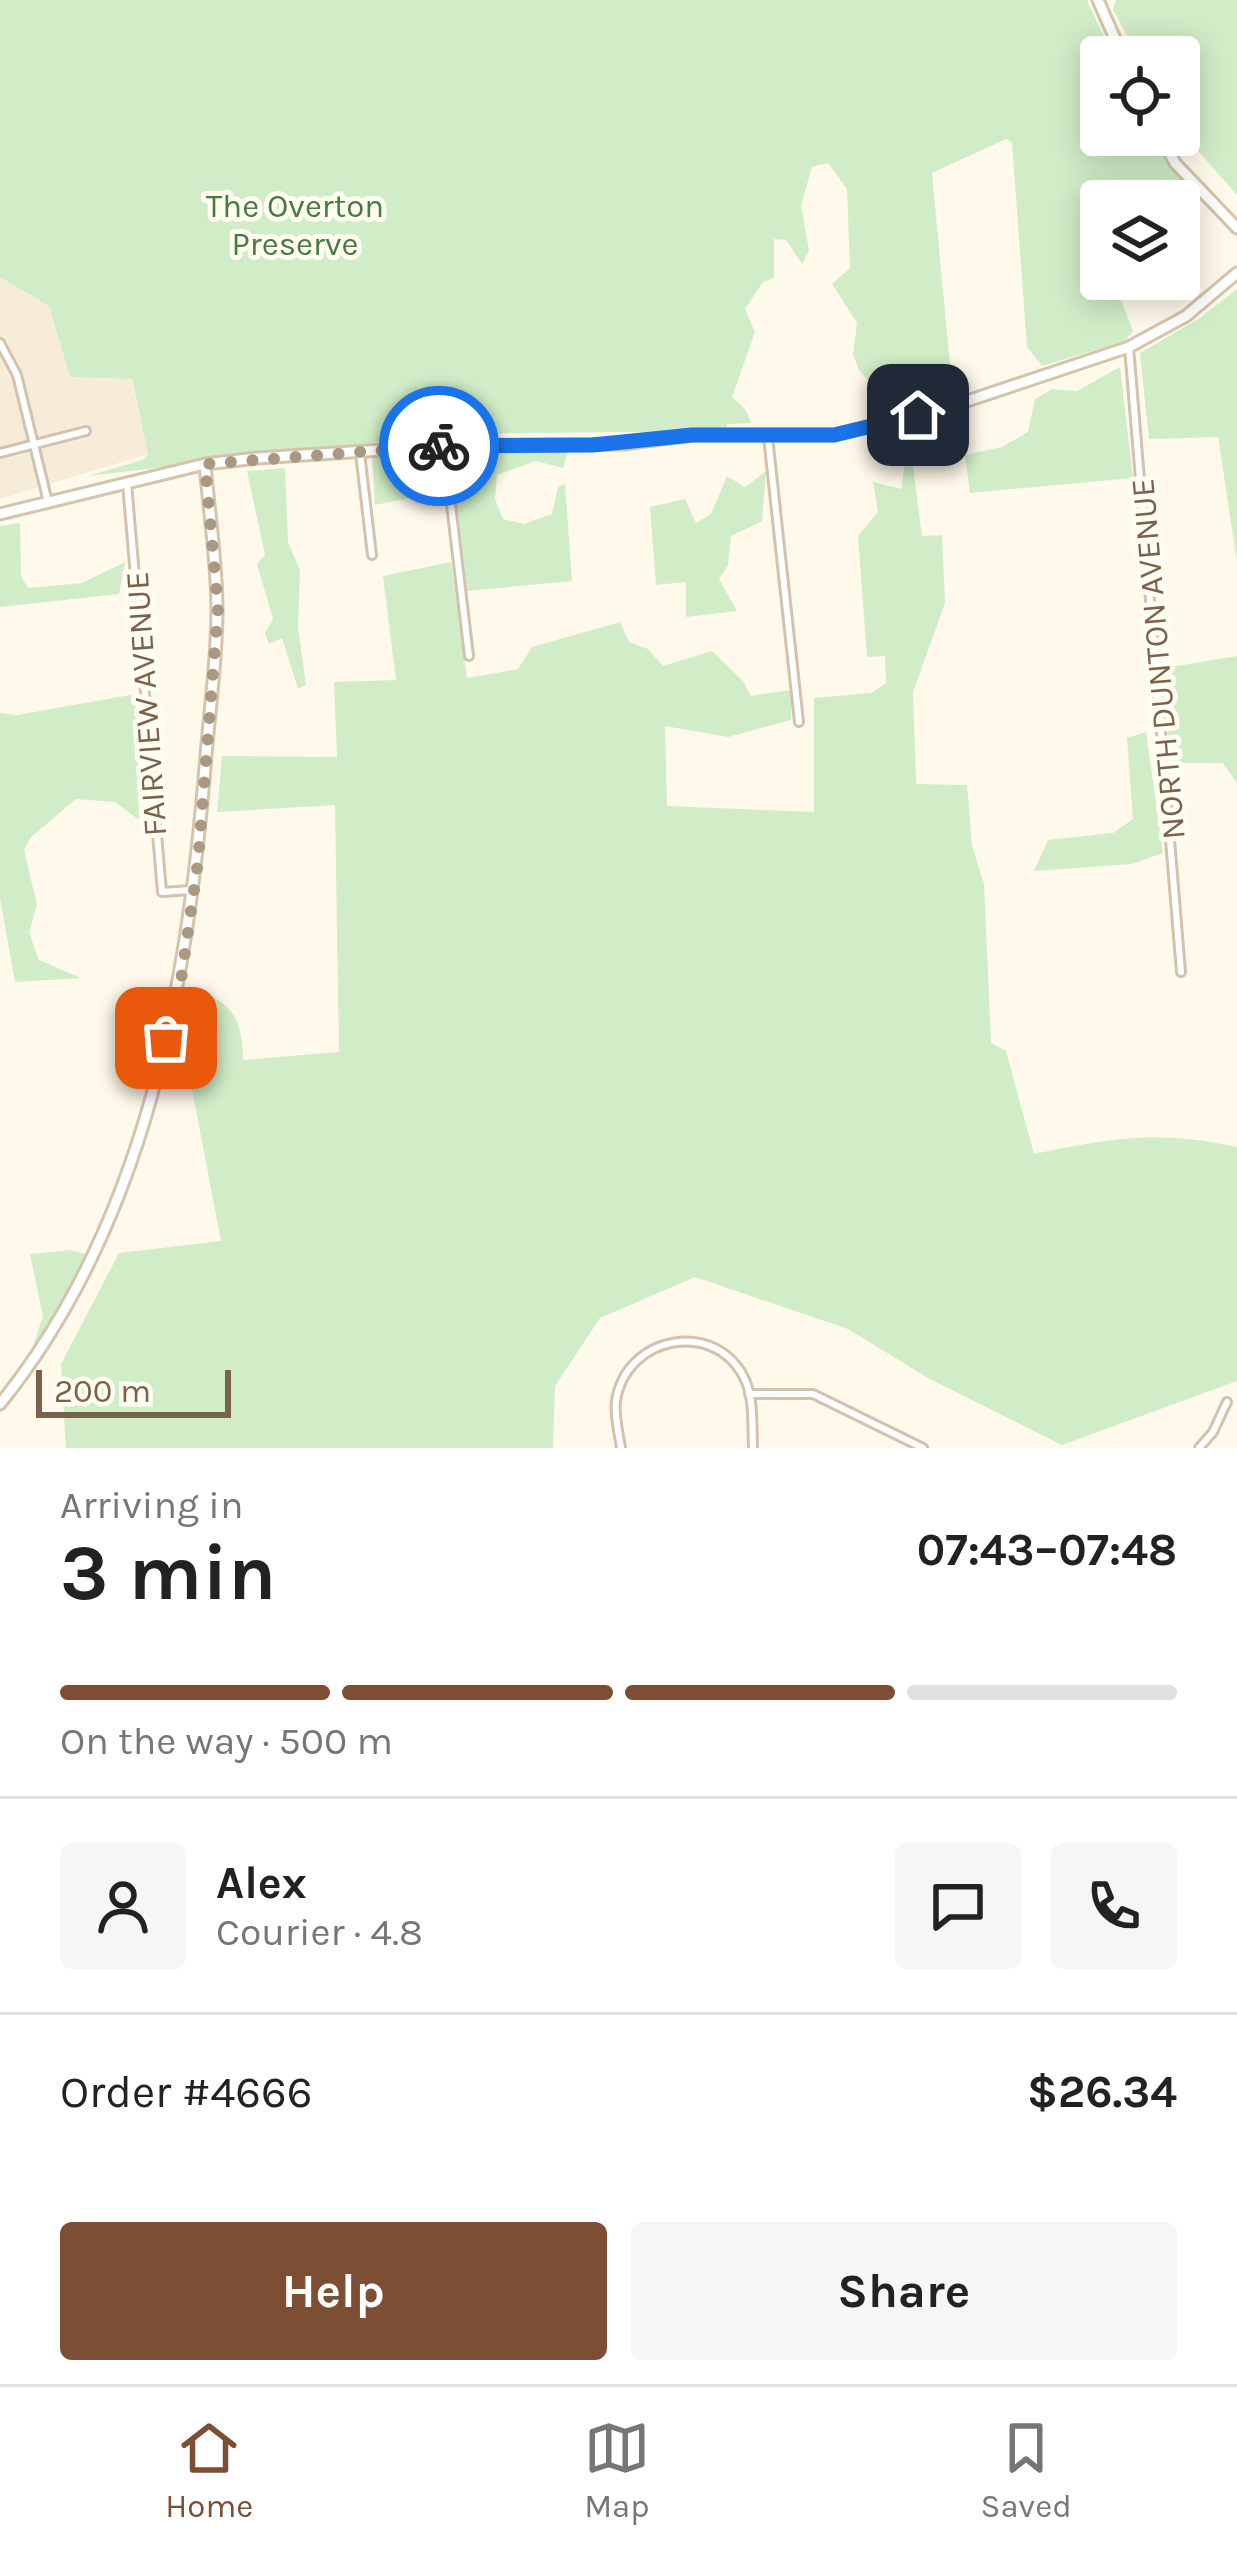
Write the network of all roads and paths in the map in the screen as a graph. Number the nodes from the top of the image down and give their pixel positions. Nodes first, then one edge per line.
1 (1102, 4) edge
2 (1115, 36) edge
3 (1171, 156) edge
4 (1237, 228) edge
5 (1237, 273) edge
6 (0, 343) edge
7 (1129, 347) junction
8 (86, 431) dead end
9 (768, 437) junction
10 (34, 444) junction
11 (444, 446) junction
12 (360, 449) junction
13 (0, 453) edge
14 (205, 464) junction
15 (127, 483) junction
16 (48, 502) junction
17 (0, 514) edge
18 (372, 555) dead end
19 (469, 656) dead end
20 (799, 722) dead end
21 (195, 889) junction
22 (1181, 972) dead end
23 (749, 1394) junction
24 (1227, 1402) dead end
25 (0, 1404) edge
26 (621, 1448) edge
27 (753, 1448) edge
28 (923, 1448) edge
29 (1199, 1448) edge

1 - 2 street
3 - 4 street
5 - 7 street
6 - 10 street
7 - 9 street
7 - 22 street, NORTH DUNTON AVENUE
8 - 10 street
9 - 11 street
9 - 20 street
10 - 13 street
10 - 16 street
11 - 12 street
11 - 19 street
12 - 14 street
12 - 18 street
14 - 15 street
14 - 21 street
15 - 16 street
15 - 21 street, FAIRVIEW AVENUE
16 - 17 street
21 - 25 street
23 - 26 street
23 - 27 street
23 - 28 street
24 - 29 street

